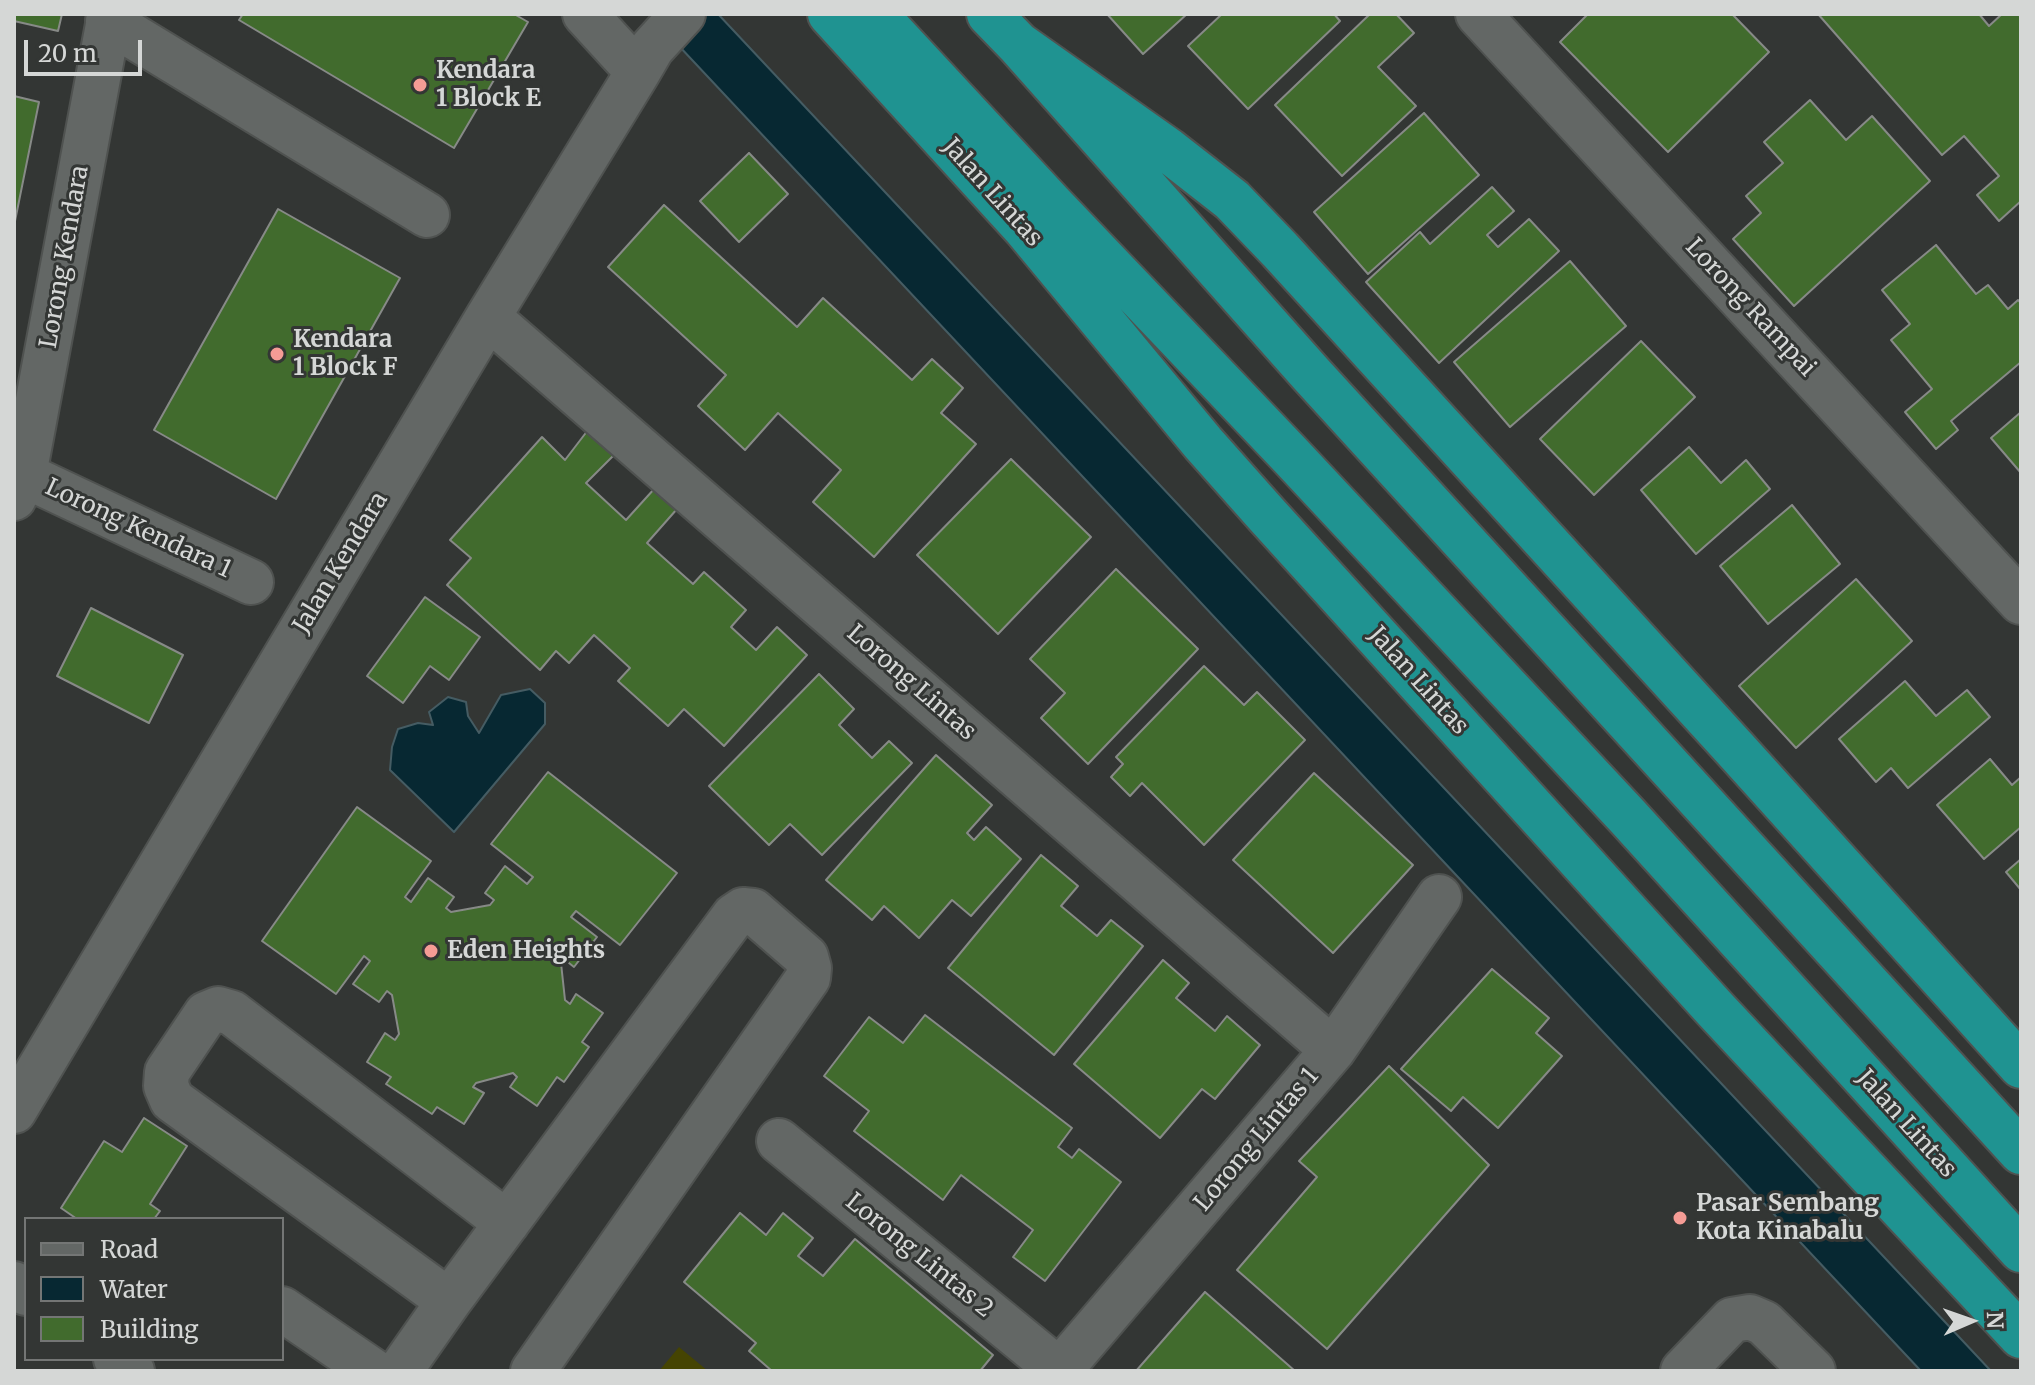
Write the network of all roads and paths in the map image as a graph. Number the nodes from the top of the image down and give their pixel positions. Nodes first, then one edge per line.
1 (585, 14) edge
2 (830, 14) edge
3 (875, 14) edge
4 (1478, 14) edge
5 (109, 18) edge
6 (1004, 29) edge
7 (668, 34) edge
8 (427, 215) dead end
9 (488, 317) junction
10 (19, 487) edge
11 (251, 582) dead end
12 (2021, 602) edge
13 (1439, 897) dead end
14 (1333, 1050) junction
15 (2021, 1066) edge
16 (14, 1111) edge
17 (779, 1141) dead end
18 (2021, 1152) edge
19 (507, 1223) junction
20 (2021, 1250) edge
21 (449, 1301) junction
22 (284, 1310) edge
23 (2021, 1336) edge
24 (373, 1371) edge
25 (400, 1371) edge
26 (533, 1371) edge
27 (1060, 1371) edge
28 (1683, 1371) edge
29 (1813, 1371) edge

1 - 7 street
2 - 23 highway, Jalan Lintas
3 - 20 highway, Jalan Lintas
4 - 12 street, Lorong Rampai
5 - 8 street
5 - 10 street, Lorong Kendara
6 - 15 highway
6 - 18 highway
7 - 9 street, Jalan Kendara
9 - 14 street, Lorong Lintas
9 - 16 street, Jalan Kendara
10 - 11 street, Lorong Kendara 1
13 - 14 street, Lorong Lintas 1
14 - 27 street, Lorong Lintas 1
17 - 27 street, Lorong Lintas 2
19 - 21 street
19 - 21 street
19 - 26 street
21 - 25 street
22 - 24 street
28 - 29 street

